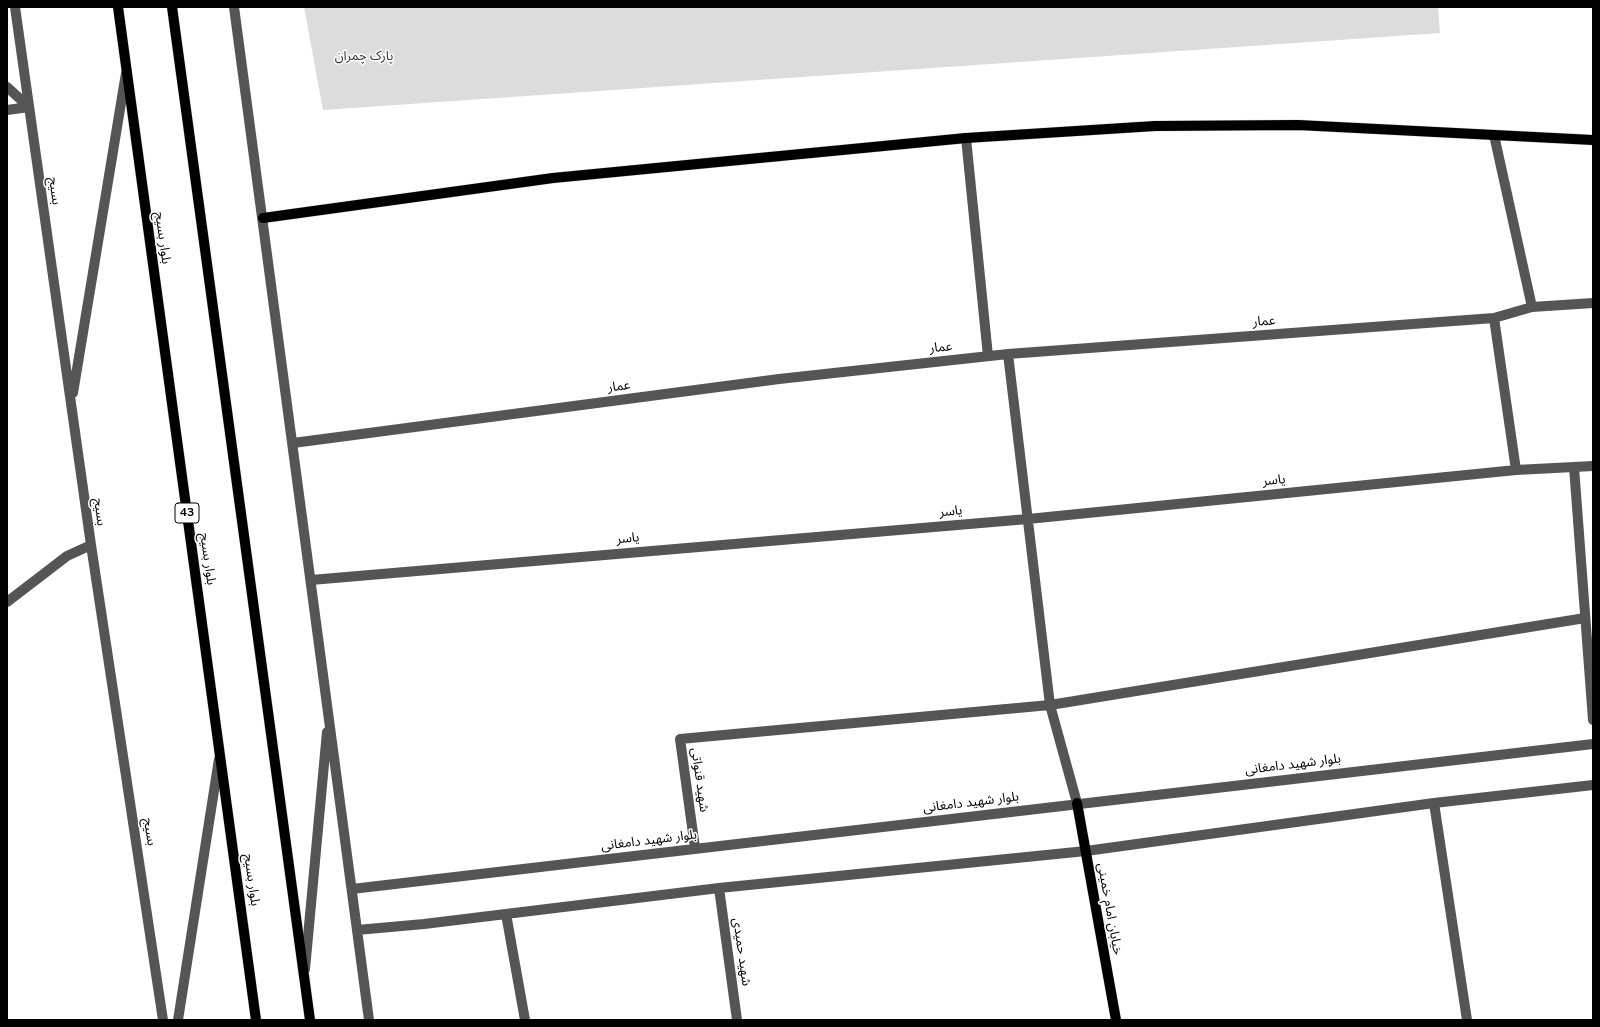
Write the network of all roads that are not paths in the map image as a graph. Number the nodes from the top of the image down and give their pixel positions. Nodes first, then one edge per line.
1 (16, 7) edge
2 (118, 7) edge
3 (172, 7) edge
4 (234, 7) edge
5 (126, 71) junction
6 (7, 87) edge
7 (29, 107) junction
8 (7, 110) edge
9 (1494, 135) junction
10 (966, 138) junction
11 (1593, 140) edge
12 (263, 218) junction
13 (1593, 303) edge
14 (1532, 307) junction
15 (1494, 318) junction
16 (1008, 354) junction
17 (988, 356) junction
18 (71, 403) junction
19 (293, 443) junction
20 (1593, 466) edge
21 (1574, 467) junction
22 (1516, 470) junction
23 (1028, 519) junction
24 (91, 545) junction
25 (311, 580) junction
26 (7, 602) edge
27 (1585, 618) junction
28 (1590, 640) edge
29 (1050, 705) junction
30 (328, 713) junction
31 (1593, 720) edge
32 (1593, 744) edge
33 (220, 753) junction
34 (1593, 785) edge
35 (1077, 803) junction
36 (1434, 803) junction
37 (695, 848) junction
38 (1086, 850) junction
39 (719, 888) junction
40 (352, 889) junction
41 (506, 914) junction
42 (357, 930) junction
43 (304, 979) junction
44 (163, 1020) edge
45 (178, 1020) edge
46 (256, 1020) edge
47 (310, 1020) edge
48 (369, 1020) edge
49 (525, 1020) edge
50 (737, 1020) edge
51 (1116, 1020) edge
52 (1468, 1020) edge

1 - 7 street, بسیج
2 - 5 main road, بلوار بسیج / 43
3 - 43 main road
4 - 12 street
5 - 18 street
5 - 33 main road, بلوار بسیج / 43
6 - 7 street
7 - 8 street
7 - 18 street, بسیج
9 - 10 main road
9 - 11 main road
9 - 14 street
10 - 12 main road
10 - 17 street
12 - 19 street
13 - 14 street, عمار
14 - 15 street, عمار
15 - 16 street, عمار
15 - 22 street
16 - 17 street, عمار
16 - 23 street
17 - 19 street, عمار
18 - 24 street, بسیج
19 - 25 street
20 - 21 street, یاسر
21 - 22 street, یاسر
21 - 27 street
22 - 23 street, یاسر
23 - 25 street, یاسر
23 - 29 street
24 - 26 street
24 - 44 street, بسیج
25 - 30 street
27 - 28 street
27 - 29 street
28 - 31 street
29 - 35 street
29 - 37 street, شهید قنواتی
30 - 40 street
30 - 43 street
32 - 35 street, بلوار شهید دامغانی
33 - 45 street
33 - 46 main road, بلوار بسیج / 43
34 - 36 street
35 - 37 street, بلوار شهید دامغانی
35 - 38 main road, خیابان امام خمینی
36 - 38 street
36 - 52 street
37 - 40 street, بلوار شهید دامغانی
38 - 39 street
38 - 51 main road, خیابان امام خمینی
39 - 41 street
39 - 50 street, شهید حمیدی
40 - 42 street
41 - 42 street
41 - 49 street
42 - 48 street
43 - 47 main road

